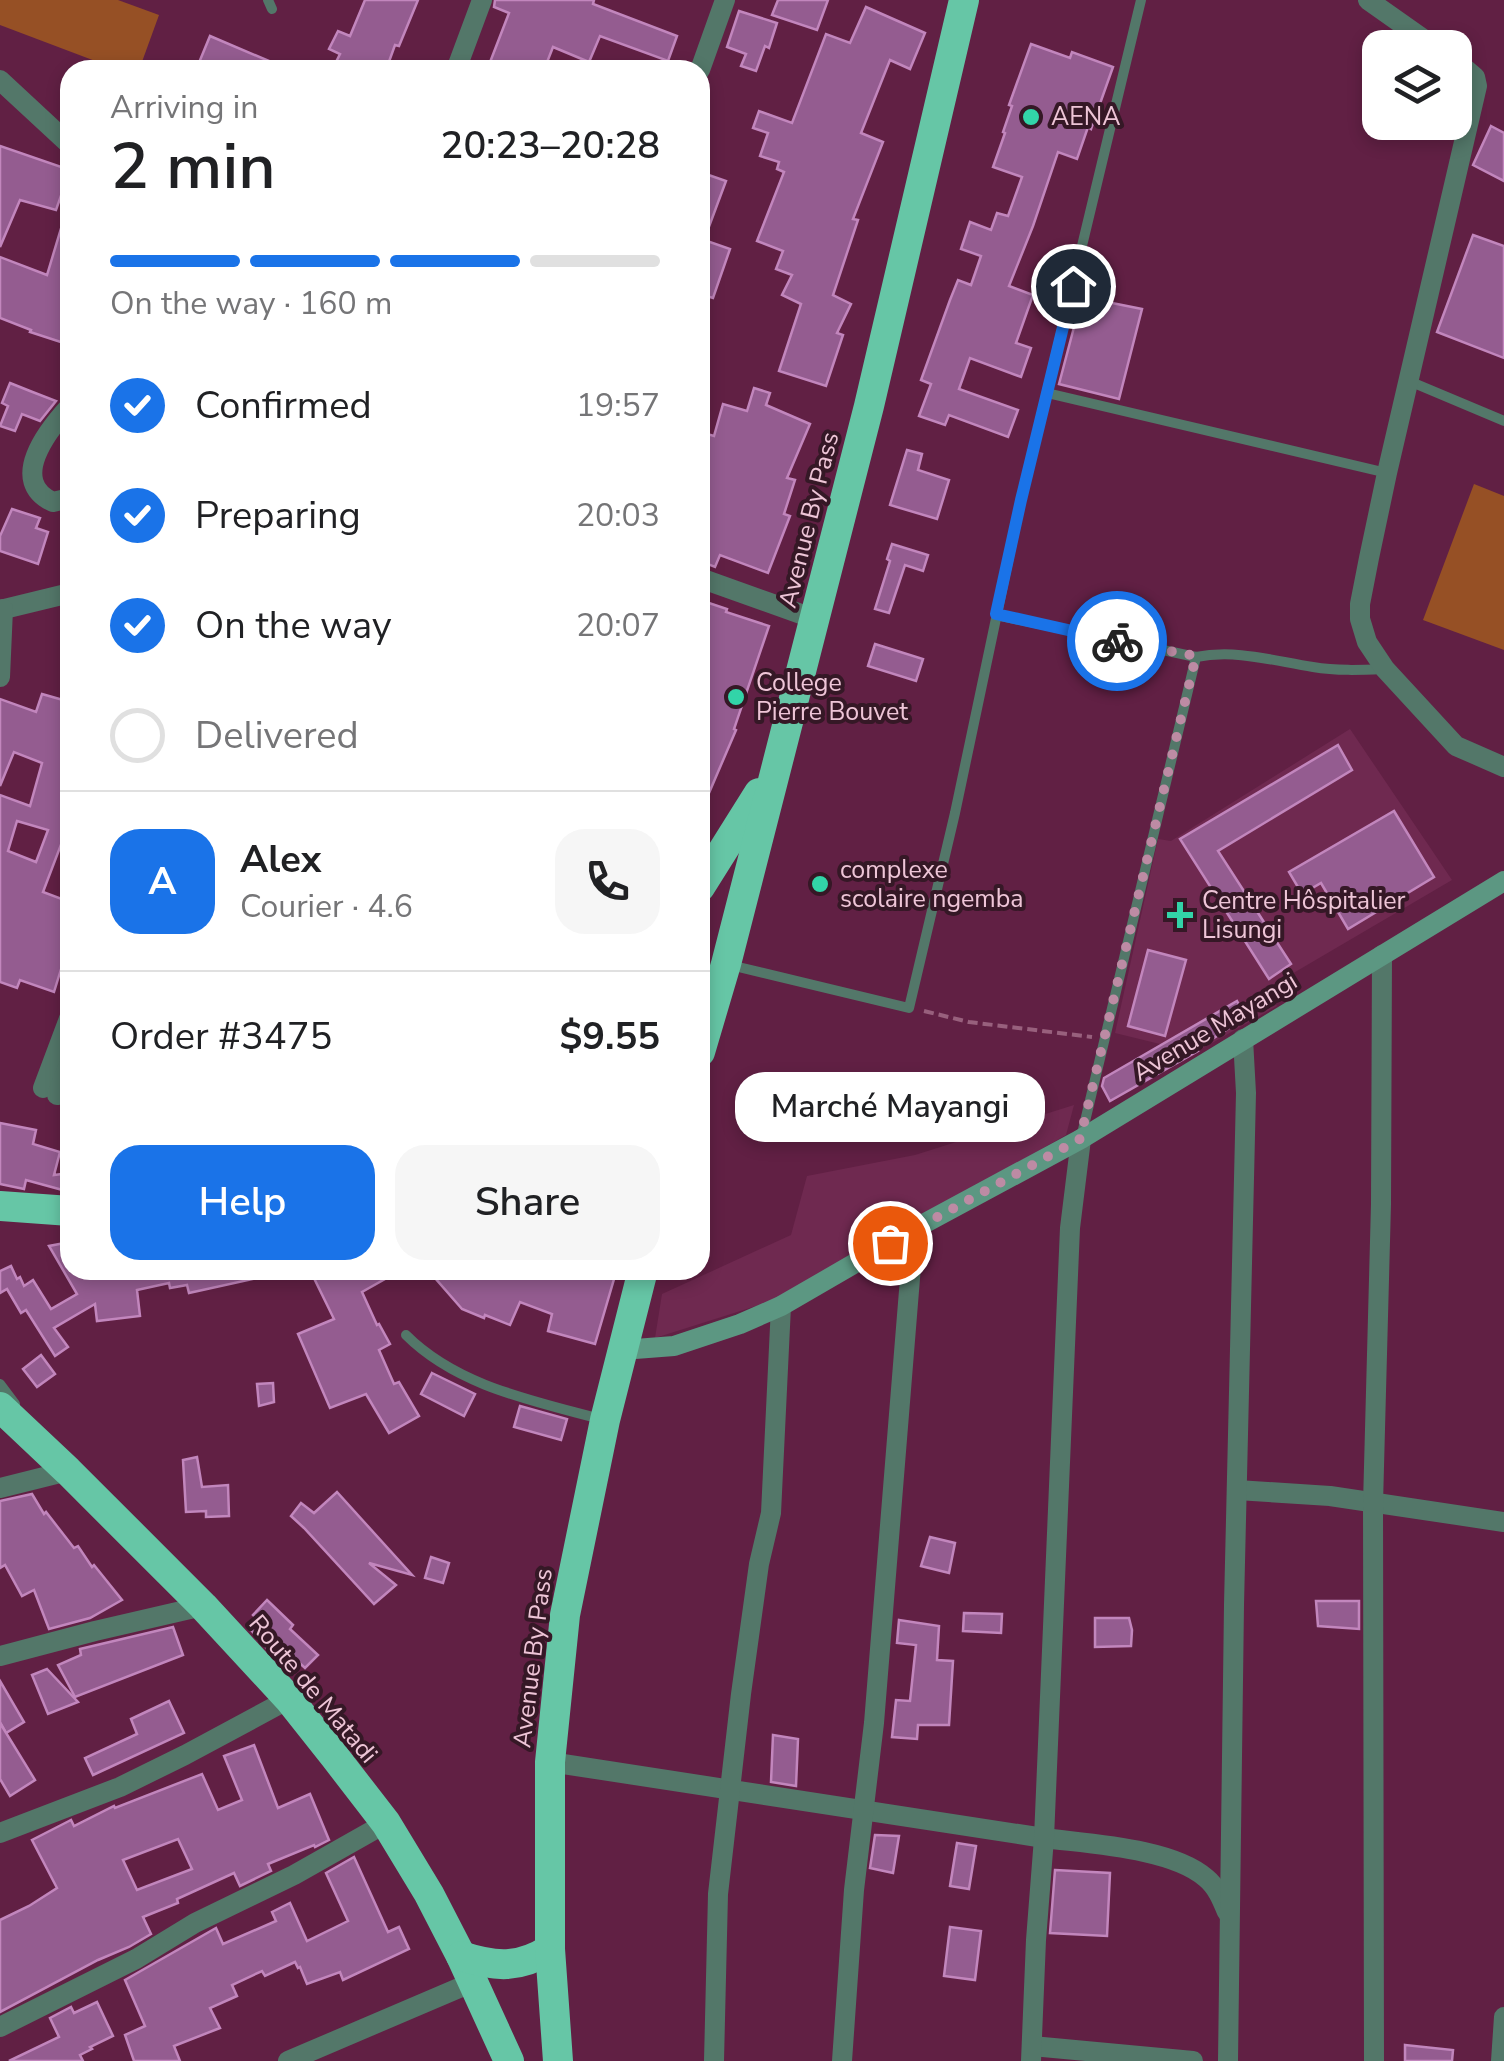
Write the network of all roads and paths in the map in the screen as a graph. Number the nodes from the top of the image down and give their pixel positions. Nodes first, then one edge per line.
1 (482, 0) edge
2 (725, 0) edge
3 (964, 0) edge
4 (1141, 0) edge
5 (1368, 0) edge
6 (1410, 30) edge
7 (460, 60) edge
8 (704, 60) edge
9 (1472, 74) edge
10 (0, 82) edge
11 (1472, 108) edge
12 (60, 137) edge
13 (1465, 140) edge
14 (1409, 381) junction
15 (1047, 393) junction
16 (60, 417) edge
17 (1504, 421) edge
18 (1387, 473) junction
19 (60, 500) edge
20 (710, 582) edge
21 (60, 595) edge
22 (2, 609) edge
23 (996, 614) junction
24 (815, 619) junction
25 (1, 652) edge
26 (1196, 656) junction
27 (1385, 669) junction
28 (0, 677) edge
29 (776, 765) junction
30 (1504, 767) edge
31 (710, 871) edge
32 (1504, 882) edge
33 (1382, 954) junction
34 (726, 964) junction
35 (710, 1008) edge
36 (910, 1008) junction
37 (1105, 1039) junction
38 (1243, 1040) junction
39 (60, 1054) edge
40 (60, 1076) edge
41 (1080, 1139) junction
42 (0, 1206) edge
43 (60, 1210) edge
44 (914, 1229) junction
45 (640, 1280) edge
46 (781, 1306) junction
47 (406, 1335) dead end
48 (622, 1350) junction
49 (0, 1384) edge
50 (0, 1407) edge
51 (605, 1420) junction
52 (68, 1471) junction
53 (0, 1488) edge
54 (1237, 1490) junction
55 (1373, 1504) junction
56 (1504, 1522) edge
57 (203, 1606) junction
58 (0, 1656) edge
59 (289, 1698) junction
60 (550, 1762) junction
61 (730, 1790) junction
62 (863, 1810) junction
63 (386, 1823) junction
64 (0, 1833) edge
65 (1044, 1838) junction
66 (1230, 1918) junction
67 (550, 1949) junction
68 (467, 1969) junction
69 (1504, 2017) edge
70 (0, 2026) edge
71 (1031, 2054) edge
72 (288, 2061) edge
73 (509, 2061) edge
74 (558, 2061) edge
75 (714, 2061) edge
76 (842, 2061) edge
77 (1193, 2061) edge
78 (1228, 2061) edge
79 (1374, 2061) edge
80 (1502, 2061) edge

1 - 7 street
2 - 8 street
3 - 24 highway, Avenue By Pass
4 - 15 lane
5 - 6 street
9 - 11 street
10 - 12 street
13 - 14 street
14 - 17 lane
14 - 18 street
15 - 18 lane
15 - 23 lane
16 - 19 street
18 - 27 street
20 - 24 street
21 - 22 street
22 - 25 street
23 - 26 lane
23 - 36 lane
24 - 29 highway, Avenue By Pass
25 - 28 street
26 - 27 lane
26 - 37 lane
27 - 30 street
29 - 31 highway
29 - 34 highway, Avenue By Pass
32 - 33 street, Avenue Mayangi
33 - 38 street, Avenue Mayangi
33 - 55 street
34 - 35 highway, Avenue By Pass
34 - 36 lane
36 - 37 path
37 - 41 lane
38 - 41 street, Avenue Mayangi
38 - 54 street
39 - 40 street
41 - 44 street, Avenue Mayangi
41 - 65 street
42 - 43 highway
44 - 46 street, Avenue Mayangi
44 - 62 street
45 - 48 highway, Avenue By Pass
46 - 48 street, Avenue Mayangi
46 - 61 street
47 - 51 lane
48 - 51 highway, Avenue By Pass
49 - 52 lane
50 - 52 highway, Route de Matadi
51 - 60 highway, Avenue By Pass
52 - 53 street
52 - 57 highway, Route de Matadi
54 - 55 street
54 - 66 street
55 - 56 street
55 - 79 street
57 - 58 street
57 - 59 highway, Route de Matadi
59 - 63 highway, Route de Matadi
59 - 64 street
60 - 61 street
60 - 67 highway, Avenue By Pass
61 - 62 street
61 - 75 street
62 - 65 street
62 - 76 street
63 - 68 highway, Route de Matadi
63 - 70 street
65 - 66 street
65 - 71 street
66 - 78 street
67 - 68 highway
67 - 74 highway, Avenue By Pass
68 - 72 street
68 - 73 highway, Route de Matadi
69 - 80 street
71 - 77 street

